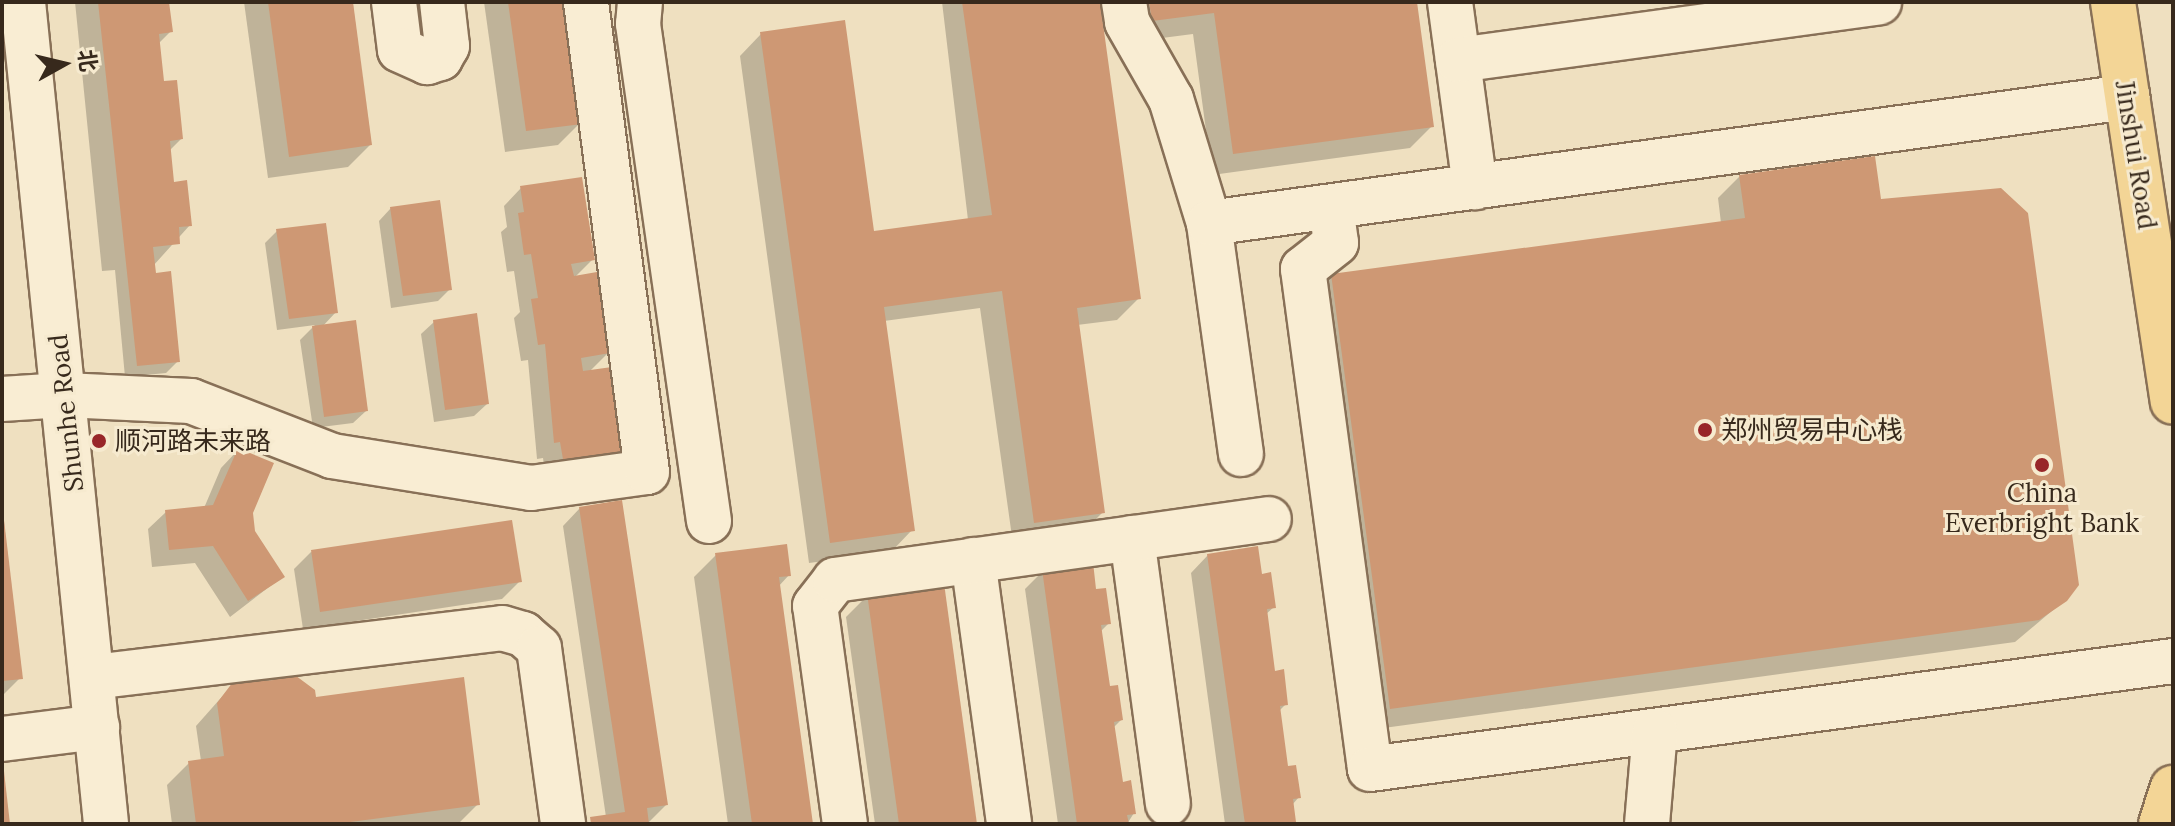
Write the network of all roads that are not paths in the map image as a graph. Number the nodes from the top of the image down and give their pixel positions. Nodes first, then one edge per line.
1 (23, 2) edge
2 (394, 2) edge
3 (442, 2) edge
4 (586, 2) edge
5 (640, 2) edge
6 (1124, 2) edge
7 (1450, 2) edge
8 (1879, 2) edge
9 (2113, 2) edge
10 (1458, 60) junction
11 (2127, 97) junction
12 (1475, 187) junction
13 (1331, 207) junction
14 (1209, 223) junction
15 (64, 395) junction
16 (2, 399) edge
17 (2173, 402) edge
18 (1241, 454) dead end
19 (1269, 519) dead end
20 (709, 521) dead end
21 (1132, 538) junction
22 (973, 560) junction
23 (2173, 661) edge
24 (93, 677) junction
25 (97, 727) junction
26 (1655, 731) junction
27 (2, 739) edge
28 (2173, 788) edge
29 (1168, 804) dead end
30 (106, 824) edge
31 (563, 824) edge
32 (845, 824) edge
33 (1009, 824) edge
34 (1647, 824) edge
35 (2161, 824) edge

1 - 15 street, Shunhe Road
2 - 3 street
4 - 15 street
5 - 20 street
6 - 14 street
7 - 10 street
8 - 10 street
9 - 11 main road, Jinshui Road
10 - 12 street
11 - 12 street
11 - 17 main road, Jinshui Road
12 - 13 street
13 - 14 street
13 - 26 street
14 - 18 street
15 - 16 street
15 - 24 street, Shunhe Road
19 - 21 street
21 - 22 street
21 - 29 street
22 - 32 street
22 - 33 street
23 - 26 street
24 - 25 street, Shunhe Road
24 - 31 street
25 - 27 street
25 - 30 street, Shunhe Road
26 - 34 street
28 - 35 main road

